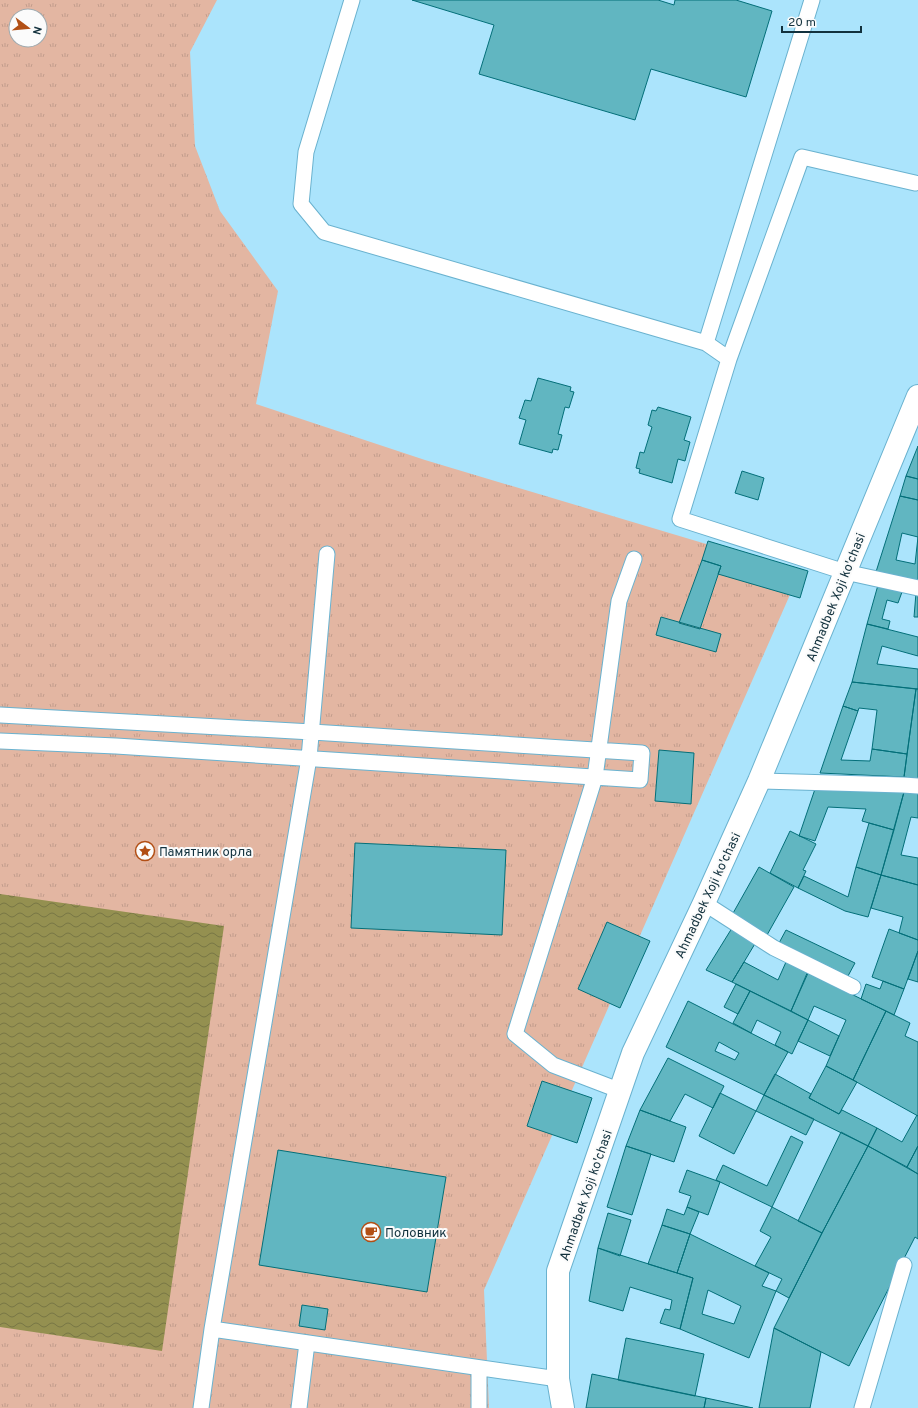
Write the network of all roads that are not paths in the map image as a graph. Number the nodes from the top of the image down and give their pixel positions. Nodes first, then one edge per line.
1 (352, 0) edge
2 (812, 0) edge
3 (915, 183) dead end
4 (706, 343) junction
5 (729, 360) junction
6 (918, 396) edge
7 (327, 554) dead end
8 (634, 559) dead end
9 (845, 572) junction
10 (918, 588) edge
11 (0, 715) edge
12 (312, 732) junction
13 (0, 741) edge
14 (598, 750) junction
15 (309, 758) junction
16 (595, 777) junction
17 (759, 781) junction
18 (918, 786) edge
19 (704, 903) junction
20 (853, 987) dead end
21 (621, 1091) junction
22 (904, 1265) dead end
23 (212, 1329) junction
24 (307, 1343) junction
25 (479, 1368) junction
26 (558, 1379) junction
27 (201, 1408) edge
28 (299, 1408) edge
29 (478, 1408) edge
30 (564, 1408) edge
31 (862, 1408) edge

1 - 4 lane
2 - 4 lane
3 - 5 lane
4 - 5 lane
5 - 9 lane
6 - 9 street, Ahmadbek Xoji ko'chasi
7 - 12 lane
8 - 14 lane
9 - 10 lane
9 - 17 street, Ahmadbek Xoji ko'chasi
11 - 12 lane
12 - 14 lane
12 - 15 lane
13 - 15 lane
14 - 16 lane
14 - 16 lane
15 - 16 lane
15 - 23 lane
16 - 21 lane
17 - 18 lane
17 - 19 street, Ahmadbek Xoji ko'chasi
19 - 20 lane
19 - 21 street, Ahmadbek Xoji ko'chasi
21 - 26 street, Ahmadbek Xoji ko'chasi
22 - 31 lane
23 - 24 lane
23 - 27 lane
24 - 25 lane
24 - 28 lane
25 - 26 lane
25 - 29 lane
26 - 30 street, Ahmadbek Xoji ko'chasi

